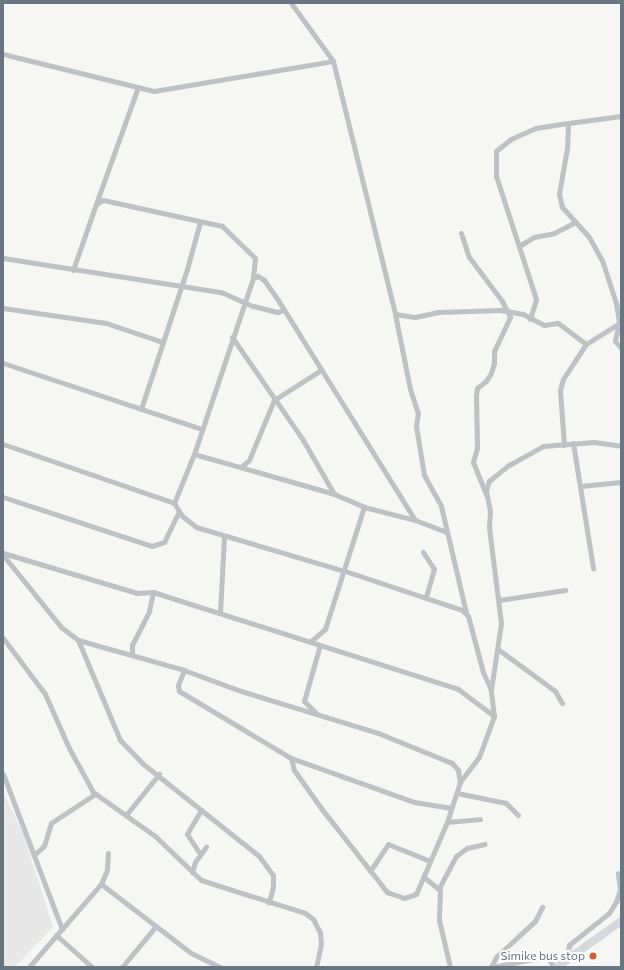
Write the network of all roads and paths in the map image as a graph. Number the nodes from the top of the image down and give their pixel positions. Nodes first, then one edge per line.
1 (291, 3) edge
2 (3, 54) edge
3 (333, 61) junction
4 (138, 87) junction
5 (621, 116) edge
6 (568, 124) junction
7 (97, 201) junction
8 (200, 222) junction
9 (574, 223) junction
10 (462, 233) dead end
11 (519, 246) junction
12 (3, 258) edge
13 (74, 270) junction
14 (253, 278) junction
15 (179, 288) junction
16 (245, 300) junction
17 (619, 302) edge
18 (3, 308) edge
19 (284, 310) junction
20 (508, 312) junction
21 (395, 314) junction
22 (530, 319) junction
23 (619, 323) junction
24 (232, 337) junction
25 (162, 342) junction
26 (586, 344) junction
27 (621, 348) edge
28 (3, 364) edge
29 (321, 370) junction
30 (274, 400) junction
31 (141, 409) junction
32 (201, 428) junction
33 (573, 443) junction
34 (3, 444) edge
35 (564, 445) junction
36 (621, 446) edge
37 (194, 454) junction
38 (241, 467) junction
39 (621, 482) edge
40 (581, 486) junction
41 (334, 494) junction
42 (486, 495) junction
43 (3, 497) edge
44 (174, 502) junction
45 (364, 507) junction
46 (179, 511) junction
47 (415, 520) junction
48 (447, 532) junction
49 (224, 537) junction
50 (423, 552) dead end
51 (3, 554) edge
52 (593, 568) dead end
53 (345, 571) junction
54 (565, 590) dead end
55 (153, 592) junction
56 (426, 597) junction
57 (499, 600) junction
58 (220, 613) junction
59 (466, 613) junction
60 (3, 638) edge
61 (78, 640) junction
62 (310, 642) junction
63 (320, 646) junction
64 (498, 650) junction
65 (132, 655) junction
66 (184, 670) junction
67 (491, 690) junction
68 (562, 703) dead end
69 (316, 713) junction
70 (494, 716) junction
71 (291, 758) junction
72 (3, 774) edge
73 (159, 774) junction
74 (460, 782) junction
75 (457, 793) junction
76 (95, 794) junction
77 (452, 808) junction
78 (201, 810) junction
79 (518, 815) dead end
80 (126, 816) junction
81 (480, 819) dead end
82 (447, 822) junction
83 (485, 844) dead end
84 (206, 847) dead end
85 (108, 853) dead end
86 (35, 854) junction
87 (200, 854) junction
88 (430, 860) junction
89 (370, 871) junction
90 (192, 872) junction
91 (618, 873) dead end
92 (425, 878) junction
93 (101, 884) junction
94 (439, 888) junction
95 (269, 902) junction
96 (542, 906) dead end
97 (621, 921) edge
98 (156, 926) junction
99 (62, 929) junction
100 (56, 935) junction
101 (212, 965) edge
102 (563, 965) edge
103 (29, 967) edge
104 (92, 967) edge
105 (122, 967) edge
106 (220, 967) edge
107 (316, 967) edge
108 (450, 967) edge
109 (492, 967) edge
110 (554, 967) edge

1 - 3 street
2 - 4 street
3 - 4 street
3 - 21 street
4 - 7 street
5 - 6 street
6 - 9 street
6 - 11 street
7 - 8 street
7 - 13 street
8 - 14 street
8 - 15 street
9 - 11 street
9 - 17 street
10 - 20 street
11 - 22 street
12 - 13 street
13 - 15 street
14 - 16 street
14 - 19 street
15 - 16 street
15 - 25 street
16 - 19 street
16 - 24 street
17 - 23 street
18 - 25 street
19 - 29 street
20 - 21 street
20 - 22 street
20 - 42 street
21 - 48 street
22 - 26 street
23 - 26 street
23 - 27 street
24 - 30 street
24 - 32 street
25 - 31 street
26 - 35 street
28 - 31 street
29 - 30 street
29 - 47 street
30 - 38 street
30 - 41 street
31 - 32 street
32 - 37 street
33 - 35 street
33 - 36 street
33 - 40 street
34 - 44 street
35 - 42 street
37 - 38 street
37 - 44 street
38 - 41 street
39 - 40 street
40 - 52 street
41 - 45 street
42 - 57 street
43 - 46 street
44 - 46 street
45 - 47 street
45 - 53 street
46 - 49 street
47 - 48 street
48 - 59 street
49 - 53 street
49 - 58 street
50 - 56 street
51 - 55 street
51 - 61 street
53 - 56 street
53 - 62 street
54 - 57 street
55 - 58 street
55 - 65 street
56 - 59 street
57 - 64 street
58 - 62 street
59 - 67 street
60 - 76 street
61 - 65 street
61 - 73 street
62 - 63 street
63 - 69 street
63 - 70 street
64 - 67 street
64 - 68 street
65 - 66 street
66 - 69 street
66 - 71 street
67 - 70 street
69 - 74 street
70 - 74 street
71 - 77 street
71 - 89 street
72 - 86 street
73 - 78 street
73 - 80 street
74 - 75 street
75 - 77 street
75 - 79 street
76 - 80 street
76 - 86 street
77 - 82 street
78 - 87 street
78 - 95 street
80 - 90 street
81 - 82 street
82 - 88 street
83 - 94 street
84 - 87 street
85 - 93 street
86 - 99 street
87 - 90 street
88 - 89 street
88 - 92 street
89 - 92 street
90 - 95 street
91 - 102 street
92 - 94 street
93 - 98 street
93 - 99 street
94 - 108 street
95 - 107 street
96 - 109 street
97 - 102 highway
98 - 101 street
98 - 105 street
99 - 100 street
100 - 103 street
100 - 104 street
101 - 106 street
109 - 110 street

